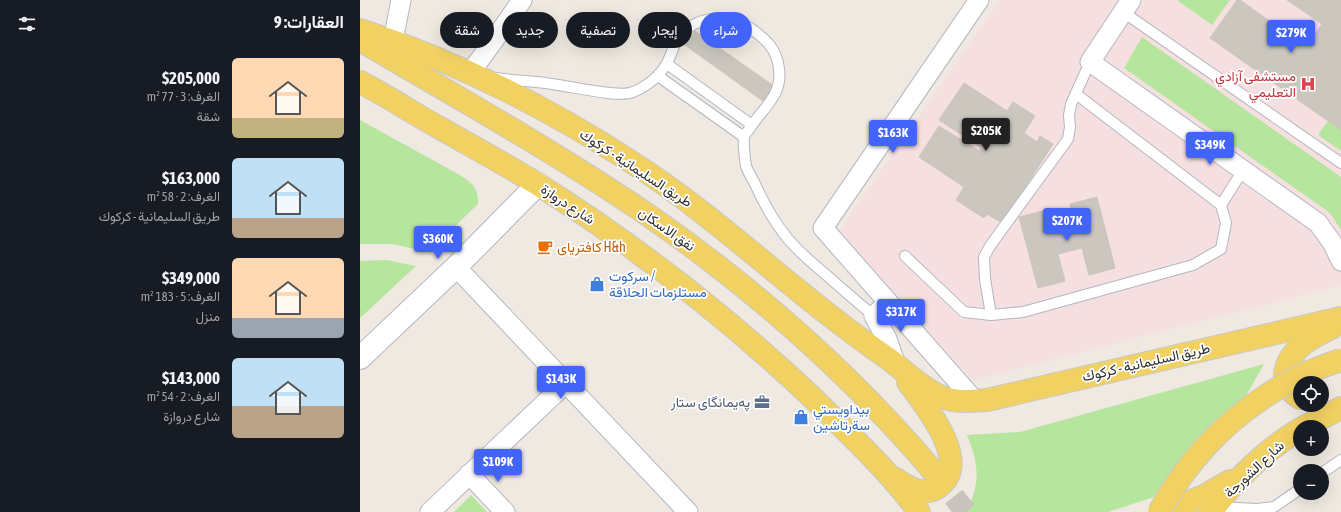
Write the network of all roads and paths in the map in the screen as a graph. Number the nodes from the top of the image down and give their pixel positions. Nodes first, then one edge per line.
1 (401, 0) edge
2 (522, 0) edge
3 (979, 0) edge
4 (1127, 6) edge
5 (360, 30) edge
6 (360, 40) edge
7 (393, 41) junction
8 (1090, 62) junction
9 (667, 64) junction
10 (474, 74) junction
11 (658, 76) junction
12 (360, 82) edge
13 (1076, 94) junction
14 (752, 125) junction
15 (744, 137) junction
16 (1341, 163) edge
17 (1243, 170) junction
18 (538, 184) junction
19 (1221, 205) junction
20 (905, 256) dead end
21 (1341, 261) edge
22 (456, 267) junction
23 (888, 302) junction
24 (991, 315) junction
25 (874, 316) junction
26 (1341, 318) edge
27 (1341, 323) edge
28 (360, 358) edge
29 (1341, 360) edge
30 (896, 365) junction
31 (566, 382) junction
32 (1293, 393) edge
33 (1341, 397) edge
34 (1329, 399) edge
35 (974, 400) junction
36 (1341, 408) edge
37 (1318, 420) edge
38 (1293, 434) edge
39 (869, 454) junction
40 (1341, 460) edge
41 (1329, 468) edge
42 (1248, 470) junction
43 (933, 471) tunnel mouth
44 (469, 474) junction
45 (897, 485) junction
46 (1293, 494) edge
47 (1213, 510) edge
48 (430, 512) edge
49 (505, 512) edge
50 (688, 512) edge
51 (919, 512) edge
52 (929, 512) edge
53 (1159, 512) edge
54 (1163, 512) edge

1 - 7 street
2 - 10 street
3 - 23 street
4 - 8 street
4 - 16 lane
5 - 7 main road
6 - 43 main road, نفق الاسكان
7 - 10 main road, طريق السليمانية - كركوك
8 - 13 lane
8 - 17 street
9 - 11 lane
9 - 14 lane
9 - 14 lane
10 - 11 lane
10 - 30 main road, طريق السليمانية - كركوك
11 - 15 lane
12 - 18 main road, شارع دروازة
13 - 19 lane
13 - 24 lane
14 - 15 lane
15 - 25 lane
17 - 19 lane
17 - 21 street
18 - 22 street
18 - 39 main road, شارع دروازة
19 - 24 lane
20 - 24 lane
22 - 28 street
22 - 31 street
23 - 25 street
23 - 35 street
25 - 30 street
26 - 35 main road, طريق السليمانية - كركوك
27 - 32 main road
29 - 53 main road, bridge
30 - 35 main road, طريق السليمانية - كركوك
30 - 39 main road
31 - 44 street
31 - 50 street
33 - 34 main road
36 - 37 main road
38 - 42 main road, شارع الشورجة
39 - 45 main road, شارع دروازة
40 - 41 lane
42 - 47 main road, شارع الشورجة
42 - 54 main road
44 - 48 street
44 - 49 street
45 - 51 main road
45 - 52 main road
46 - 47 lane

